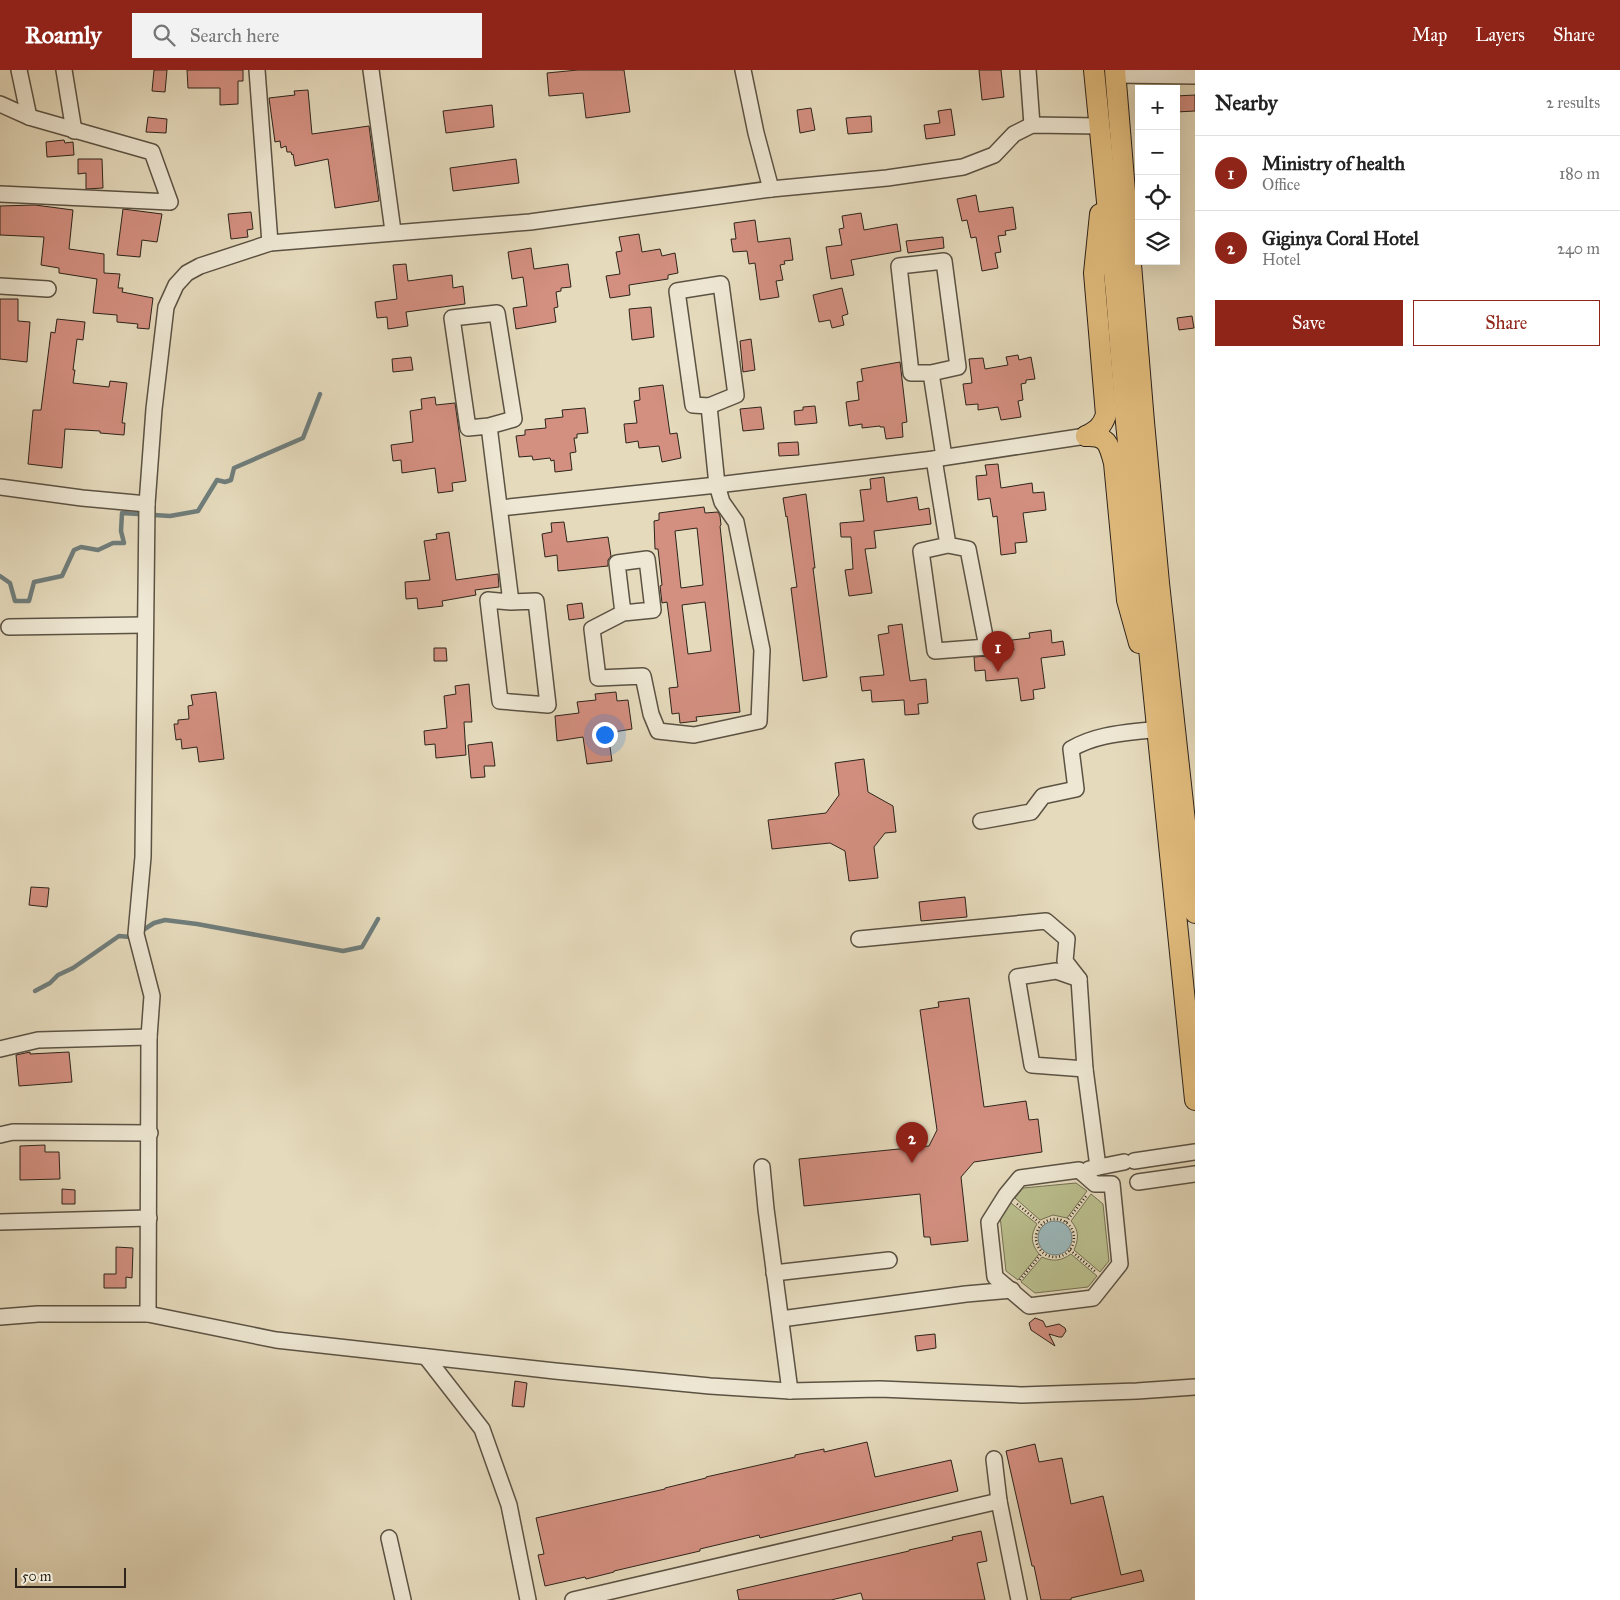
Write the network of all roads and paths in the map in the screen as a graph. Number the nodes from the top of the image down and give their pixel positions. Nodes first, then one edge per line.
1 (19, 70) edge
2 (64, 70) edge
3 (257, 70) edge
4 (371, 70) edge
5 (743, 70) edge
6 (1028, 70) edge
7 (1094, 70) edge
8 (1116, 72) edge
9 (1195, 76) edge
10 (0, 104) edge
11 (29, 117) junction
12 (1032, 125) junction
13 (1099, 126) junction
14 (74, 131) junction
15 (1104, 168) junction
16 (771, 189) junction
17 (0, 194) edge
18 (393, 231) junction
19 (270, 243) junction
20 (0, 286) edge
21 (48, 289) dead end
22 (931, 373) junction
23 (710, 406) junction
24 (489, 426) junction
25 (1086, 436) junction
26 (939, 458) junction
27 (717, 485) junction
28 (0, 487) edge
29 (148, 504) junction
30 (500, 508) junction
31 (948, 546) junction
32 (511, 602) junction
33 (623, 614) dead end
34 (145, 625) junction
35 (9, 628) dead end
36 (1153, 691) junction
37 (1158, 729) junction
38 (981, 821) dead end
39 (1195, 913) edge
40 (858, 939) dead end
41 (1079, 979) junction
42 (150, 1037) junction
43 (0, 1049) edge
44 (1085, 1069) junction
45 (1195, 1100) edge
46 (150, 1133) junction
47 (0, 1135) edge
48 (1195, 1152) edge
49 (762, 1167) dead end
50 (1098, 1167) junction
51 (1079, 1170) junction
52 (1195, 1174) edge
53 (1095, 1184) junction
54 (1112, 1184) junction
55 (1006, 1195) junction
56 (149, 1218) junction
57 (0, 1222) edge
58 (1066, 1222) junction
59 (1041, 1224) junction
60 (1070, 1250) junction
61 (1043, 1253) junction
62 (889, 1260) dead end
63 (774, 1273) junction
64 (1107, 1281) junction
65 (1012, 1290) junction
66 (148, 1314) junction
67 (0, 1317) edge
68 (780, 1319) junction
69 (426, 1357) junction
70 (1195, 1387) edge
71 (790, 1391) junction
72 (994, 1459) dead end
73 (999, 1501) junction
74 (389, 1538) dead end
75 (403, 1600) edge
76 (528, 1600) edge
77 (573, 1600) edge
78 (1019, 1600) edge

1 - 11 street
2 - 14 street
3 - 19 street
4 - 18 street
5 - 16 street
6 - 12 street
7 - 13 main road
8 - 9 street
8 - 39 main road
10 - 11 street
11 - 14 street
12 - 13 street
12 - 16 street
13 - 15 main road
14 - 17 street
15 - 25 main road
15 - 36 main road
16 - 18 street
18 - 19 street
19 - 29 street
20 - 21 street
22 - 22 street
22 - 26 street
23 - 23 street
23 - 27 street
24 - 24 street
24 - 30 street
25 - 26 street
25 - 36 main road
26 - 27 street
26 - 31 street
27 - 30 street
27 - 33 street
28 - 29 street
29 - 34 street
30 - 32 street
31 - 31 street
32 - 32 street
34 - 35 street
34 - 42 street
36 - 37 main road
37 - 38 street
37 - 45 main road
40 - 41 street
41 - 44 street
41 - 44 street
42 - 43 street
42 - 46 street
44 - 50 street
46 - 47 street
46 - 56 street
48 - 50 street
49 - 63 street
50 - 51 street
51 - 53 street
51 - 55 street
52 - 54 street
53 - 54 street
53 - 58 path
54 - 64 street
55 - 59 path
55 - 65 street
56 - 57 street
56 - 66 street
58 - 59 path
58 - 60 path
59 - 61 path
60 - 61 path
60 - 64 path
61 - 65 path
62 - 63 street
63 - 68 street
64 - 65 street
65 - 68 street
66 - 67 street
66 - 69 street
68 - 71 street
69 - 71 street
69 - 76 street
70 - 71 street
72 - 73 street
73 - 77 street
73 - 78 street
74 - 75 street

